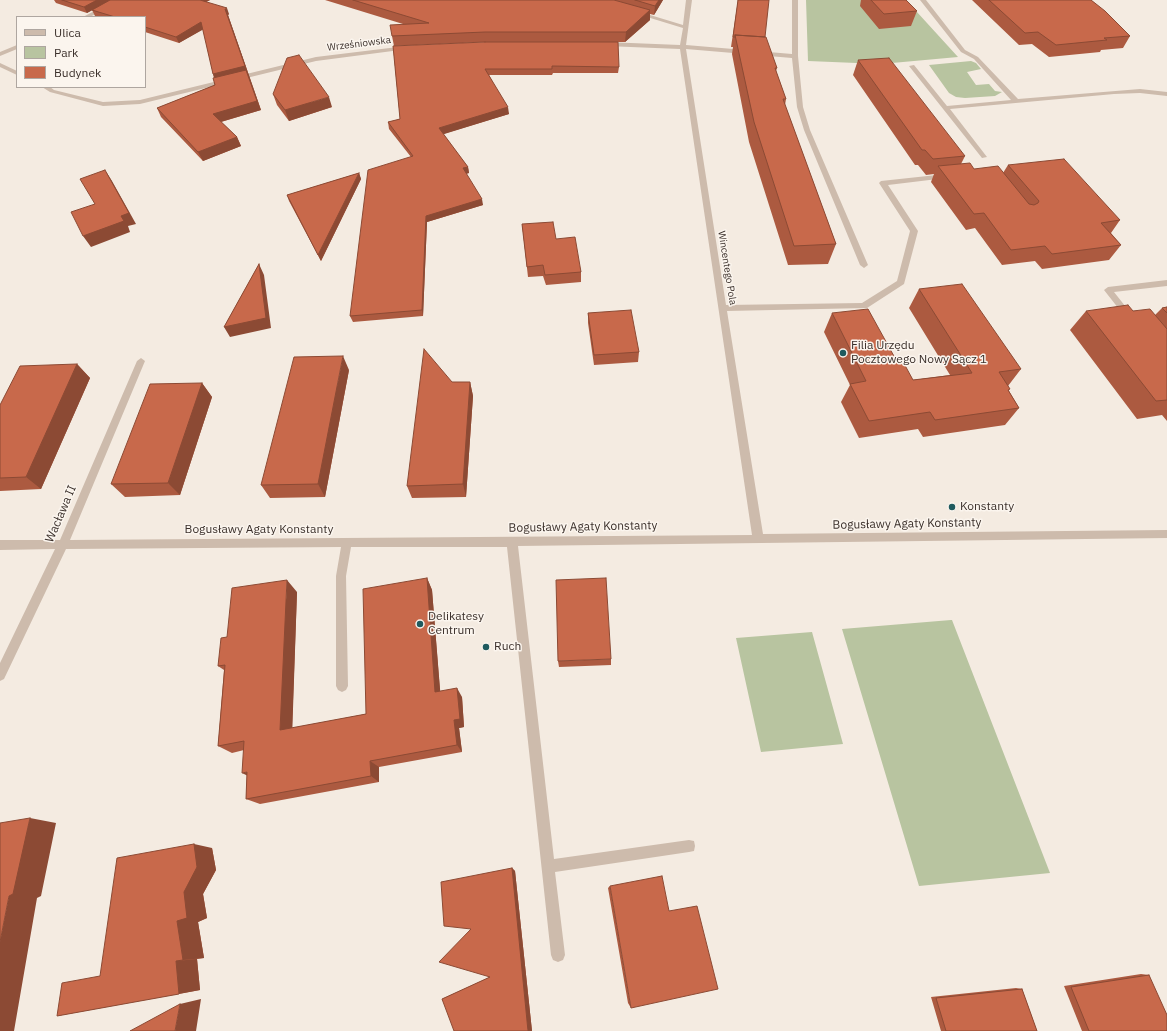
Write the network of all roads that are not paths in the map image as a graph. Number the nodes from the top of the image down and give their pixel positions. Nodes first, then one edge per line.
1 (119, 0) edge
2 (689, 0) edge
3 (795, 0) edge
4 (923, 0) edge
5 (628, 11) edge
6 (88, 16) edge
7 (685, 27) junction
8 (601, 44) edge
9 (16, 47) edge
10 (683, 47) junction
11 (410, 48) edge
12 (0, 54) edge
13 (795, 56) junction
14 (0, 65) edge
15 (912, 66) dead end
16 (16, 73) edge
17 (47, 88) edge
18 (1167, 94) edge
19 (1016, 101) junction
20 (945, 108) junction
21 (984, 157) dead end
22 (957, 175) edge
23 (864, 265) dead end
24 (1167, 283) edge
25 (723, 308) junction
26 (1134, 323) edge
27 (141, 361) dead end
28 (1167, 534) edge
29 (758, 538) junction
30 (512, 542) junction
31 (347, 543) junction
32 (63, 544) junction
33 (0, 545) edge
34 (0, 675) edge
35 (342, 686) dead end
36 (689, 846) dead end
37 (548, 866) junction
38 (558, 955) dead end

1 - 6 street
2 - 7 street, Wincentego Pola
3 - 13 street
4 - 19 street
5 - 7 street
7 - 10 street, Wincentego Pola
8 - 10 street
9 - 12 street
10 - 13 street
10 - 25 street, Wincentego Pola
11 - 17 street, Wrześniowska
13 - 23 street
14 - 16 street
15 - 20 street
18 - 19 street
19 - 20 street
20 - 21 street
22 - 25 street
24 - 26 street
25 - 29 street, Wincentego Pola
27 - 32 street, Wacława II
28 - 29 street, Bogusławy Agaty Konstanty
29 - 30 street, Bogusławy Agaty Konstanty
30 - 31 street, Bogusławy Agaty Konstanty
30 - 37 street
31 - 32 street, Bogusławy Agaty Konstanty
31 - 35 street
32 - 33 street, Bogusławy Agaty Konstanty
32 - 34 street, Wacława II
36 - 37 street
37 - 38 street

